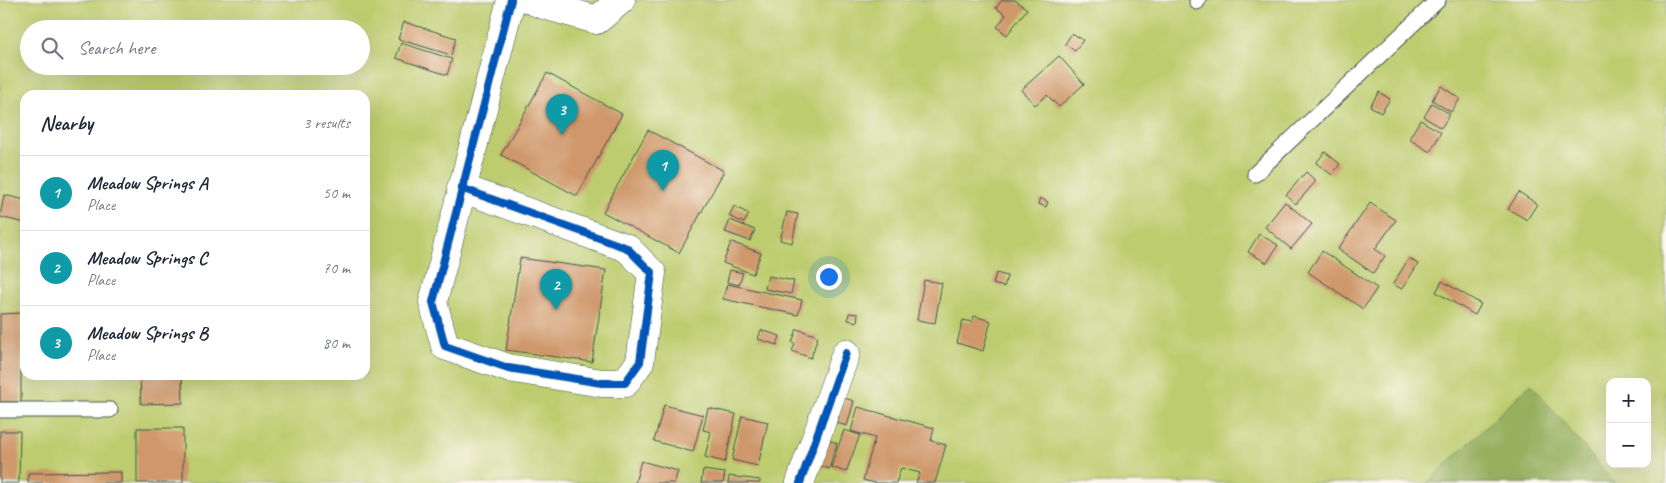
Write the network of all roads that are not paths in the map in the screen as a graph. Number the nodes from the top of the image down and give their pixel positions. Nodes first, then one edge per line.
1 (511, 0) edge
2 (531, 0) edge
3 (621, 0) edge
4 (1438, 0) edge
5 (1255, 174) dead end
6 (461, 188) junction
7 (846, 353) dead end
8 (0, 410) edge
9 (110, 410) dead end
10 (800, 483) edge

1 - 6 street
2 - 3 street
4 - 5 lane
6 - 6 street
7 - 10 street
8 - 9 lane

